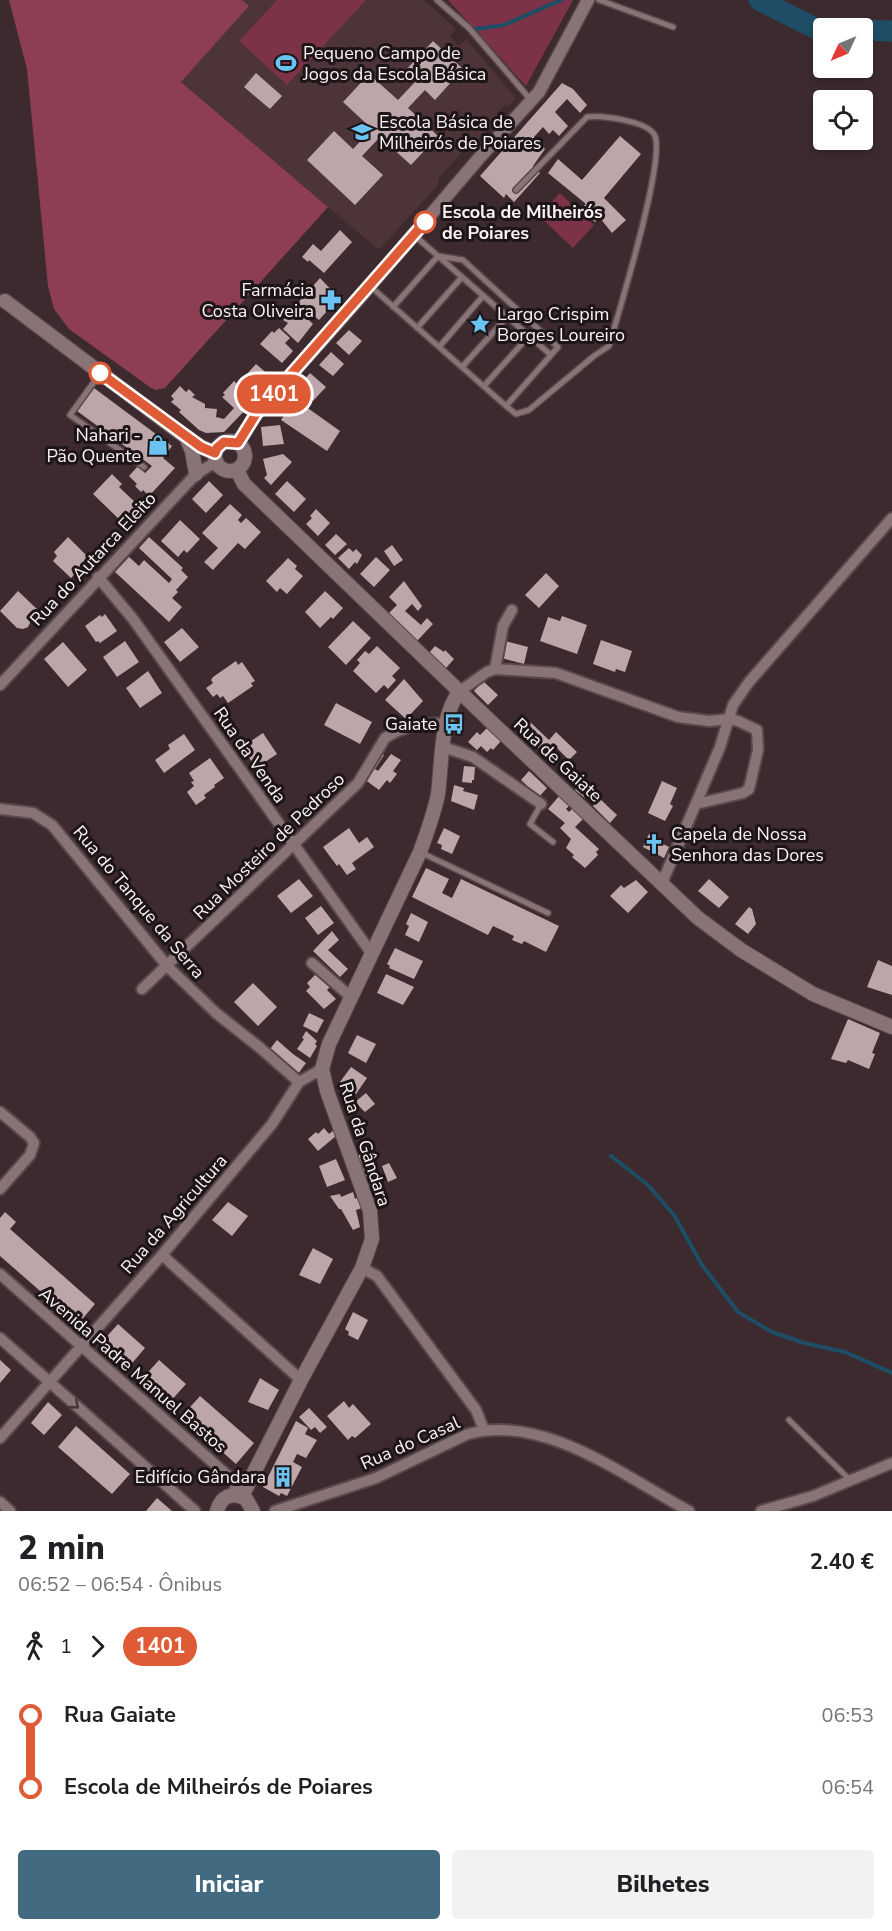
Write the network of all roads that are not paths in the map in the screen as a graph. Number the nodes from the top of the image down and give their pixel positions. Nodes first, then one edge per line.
1 (438, 0) edge
2 (588, 0) edge
3 (599, 0) edge
4 (674, 27) dead end
5 (531, 100) junction
6 (516, 190) dead end
7 (414, 235) junction
8 (438, 256) junction
9 (462, 277) junction
10 (370, 286) junction
11 (483, 296) junction
12 (5, 301) dead end
13 (393, 307) junction
14 (507, 317) junction
15 (417, 328) junction
16 (529, 336) junction
17 (439, 347) junction
18 (550, 355) junction
19 (462, 367) junction
20 (100, 373) junction
21 (484, 386) junction
22 (506, 406) junction
23 (186, 437) junction
24 (238, 443) junction
25 (215, 458) junction
26 (144, 467) dead end
27 (237, 470) junction
28 (196, 474) junction
29 (892, 518) edge
30 (98, 577) junction
31 (512, 610) dead end
32 (495, 669) junction
33 (0, 685) edge
34 (460, 692) junction
35 (729, 719) junction
36 (447, 724) junction
37 (443, 747) junction
38 (541, 804) joint
39 (696, 804) junction
40 (0, 809) edge
41 (553, 842) dead end
42 (293, 845) junction
43 (420, 852) junction
44 (662, 883) junction
45 (548, 913) dead end
46 (372, 954) junction
47 (312, 963) dead end
48 (168, 967) junction
49 (142, 989) dead end
50 (352, 998) junction
51 (892, 1027) edge
52 (322, 1069) junction
53 (299, 1082) junction
54 (0, 1112) edge
55 (0, 1189) edge
56 (162, 1255) junction
57 (363, 1268) junction
58 (0, 1274) edge
59 (0, 1338) edge
60 (81, 1346) junction
61 (301, 1380) junction
62 (49, 1382) junction
63 (789, 1419) dead end
64 (484, 1430) junction
65 (0, 1438) edge
66 (892, 1463) edge
67 (851, 1481) junction
68 (239, 1495) junction
69 (0, 1502) edge
70 (10, 1511) edge
71 (195, 1511) edge
72 (217, 1511) edge
73 (253, 1511) edge
74 (275, 1511) edge
75 (688, 1511) edge
76 (761, 1511) edge

1 - 5 lane
2 - 5 street
3 - 4 lane
5 - 7 street
6 - 22 lane
7 - 8 lane
7 - 10 street
8 - 9 lane
8 - 13 lane
8 - 18 lane
9 - 11 lane
9 - 15 lane
10 - 13 lane
10 - 24 street
11 - 14 lane
11 - 17 lane
12 - 20 main road
13 - 15 lane
14 - 16 lane
14 - 19 lane
15 - 17 lane
16 - 18 lane
16 - 21 lane
17 - 19 lane
18 - 22 lane
19 - 21 lane
20 - 23 main road
20 - 26 lane
21 - 22 lane
23 - 25 main road
23 - 28 main road
24 - 25 main road
24 - 27 main road
25 - 27 main road
25 - 28 street, Rua do Autarca Eleito
27 - 34 main road, Rua de Gaiate
28 - 30 street, Rua do Autarca Eleito
29 - 35 street
30 - 33 street, Rua do Autarca Eleito
30 - 42 street, Rua da Venda
31 - 32 street
32 - 34 street
32 - 35 street
34 - 36 main road, Rua da Gândara
34 - 44 main road, Rua de Gaiate
35 - 39 street
35 - 39 street
36 - 37 main road, Rua da Gândara
36 - 42 street, Rua Mosteiro de Pedroso
37 - 38 street
37 - 43 main road, Rua da Gândara
38 - 41 lane
39 - 44 street
40 - 48 street, Rua do Tanque da Serra
42 - 46 street, Rua da Venda
42 - 48 street, Rua Mosteiro de Pedroso
43 - 45 lane
43 - 46 main road, Rua da Gândara
44 - 51 main road, Rua de Gaiate
46 - 50 main road, Rua da Gândara
47 - 50 street
48 - 49 street, Rua Mosteiro de Pedroso
48 - 53 street, Rua do Tanque da Serra
50 - 52 main road, Rua da Gândara
52 - 53 street, Rua da Agricultura
52 - 57 main road, Rua da Gândara
53 - 56 street, Rua da Agricultura
54 - 55 street
56 - 60 street, Rua da Agricultura
56 - 61 street
57 - 61 main road, Rua da Gândara
57 - 64 street
58 - 60 street, Avenida Padre Manuel Bastos
59 - 62 street
60 - 62 street, Rua da Agricultura
60 - 68 street, Avenida Padre Manuel Bastos
61 - 68 main road, Rua da Gândara
62 - 65 street, Rua da Agricultura
62 -> 71 street
63 - 67 lane
64 - 74 street, Rua do Casal
64 - 75 street, Rua do Casal
66 - 67 street
67 - 76 street
68 - 72 main road, Rua da Gândara
68 - 73 main road
69 - 70 street

